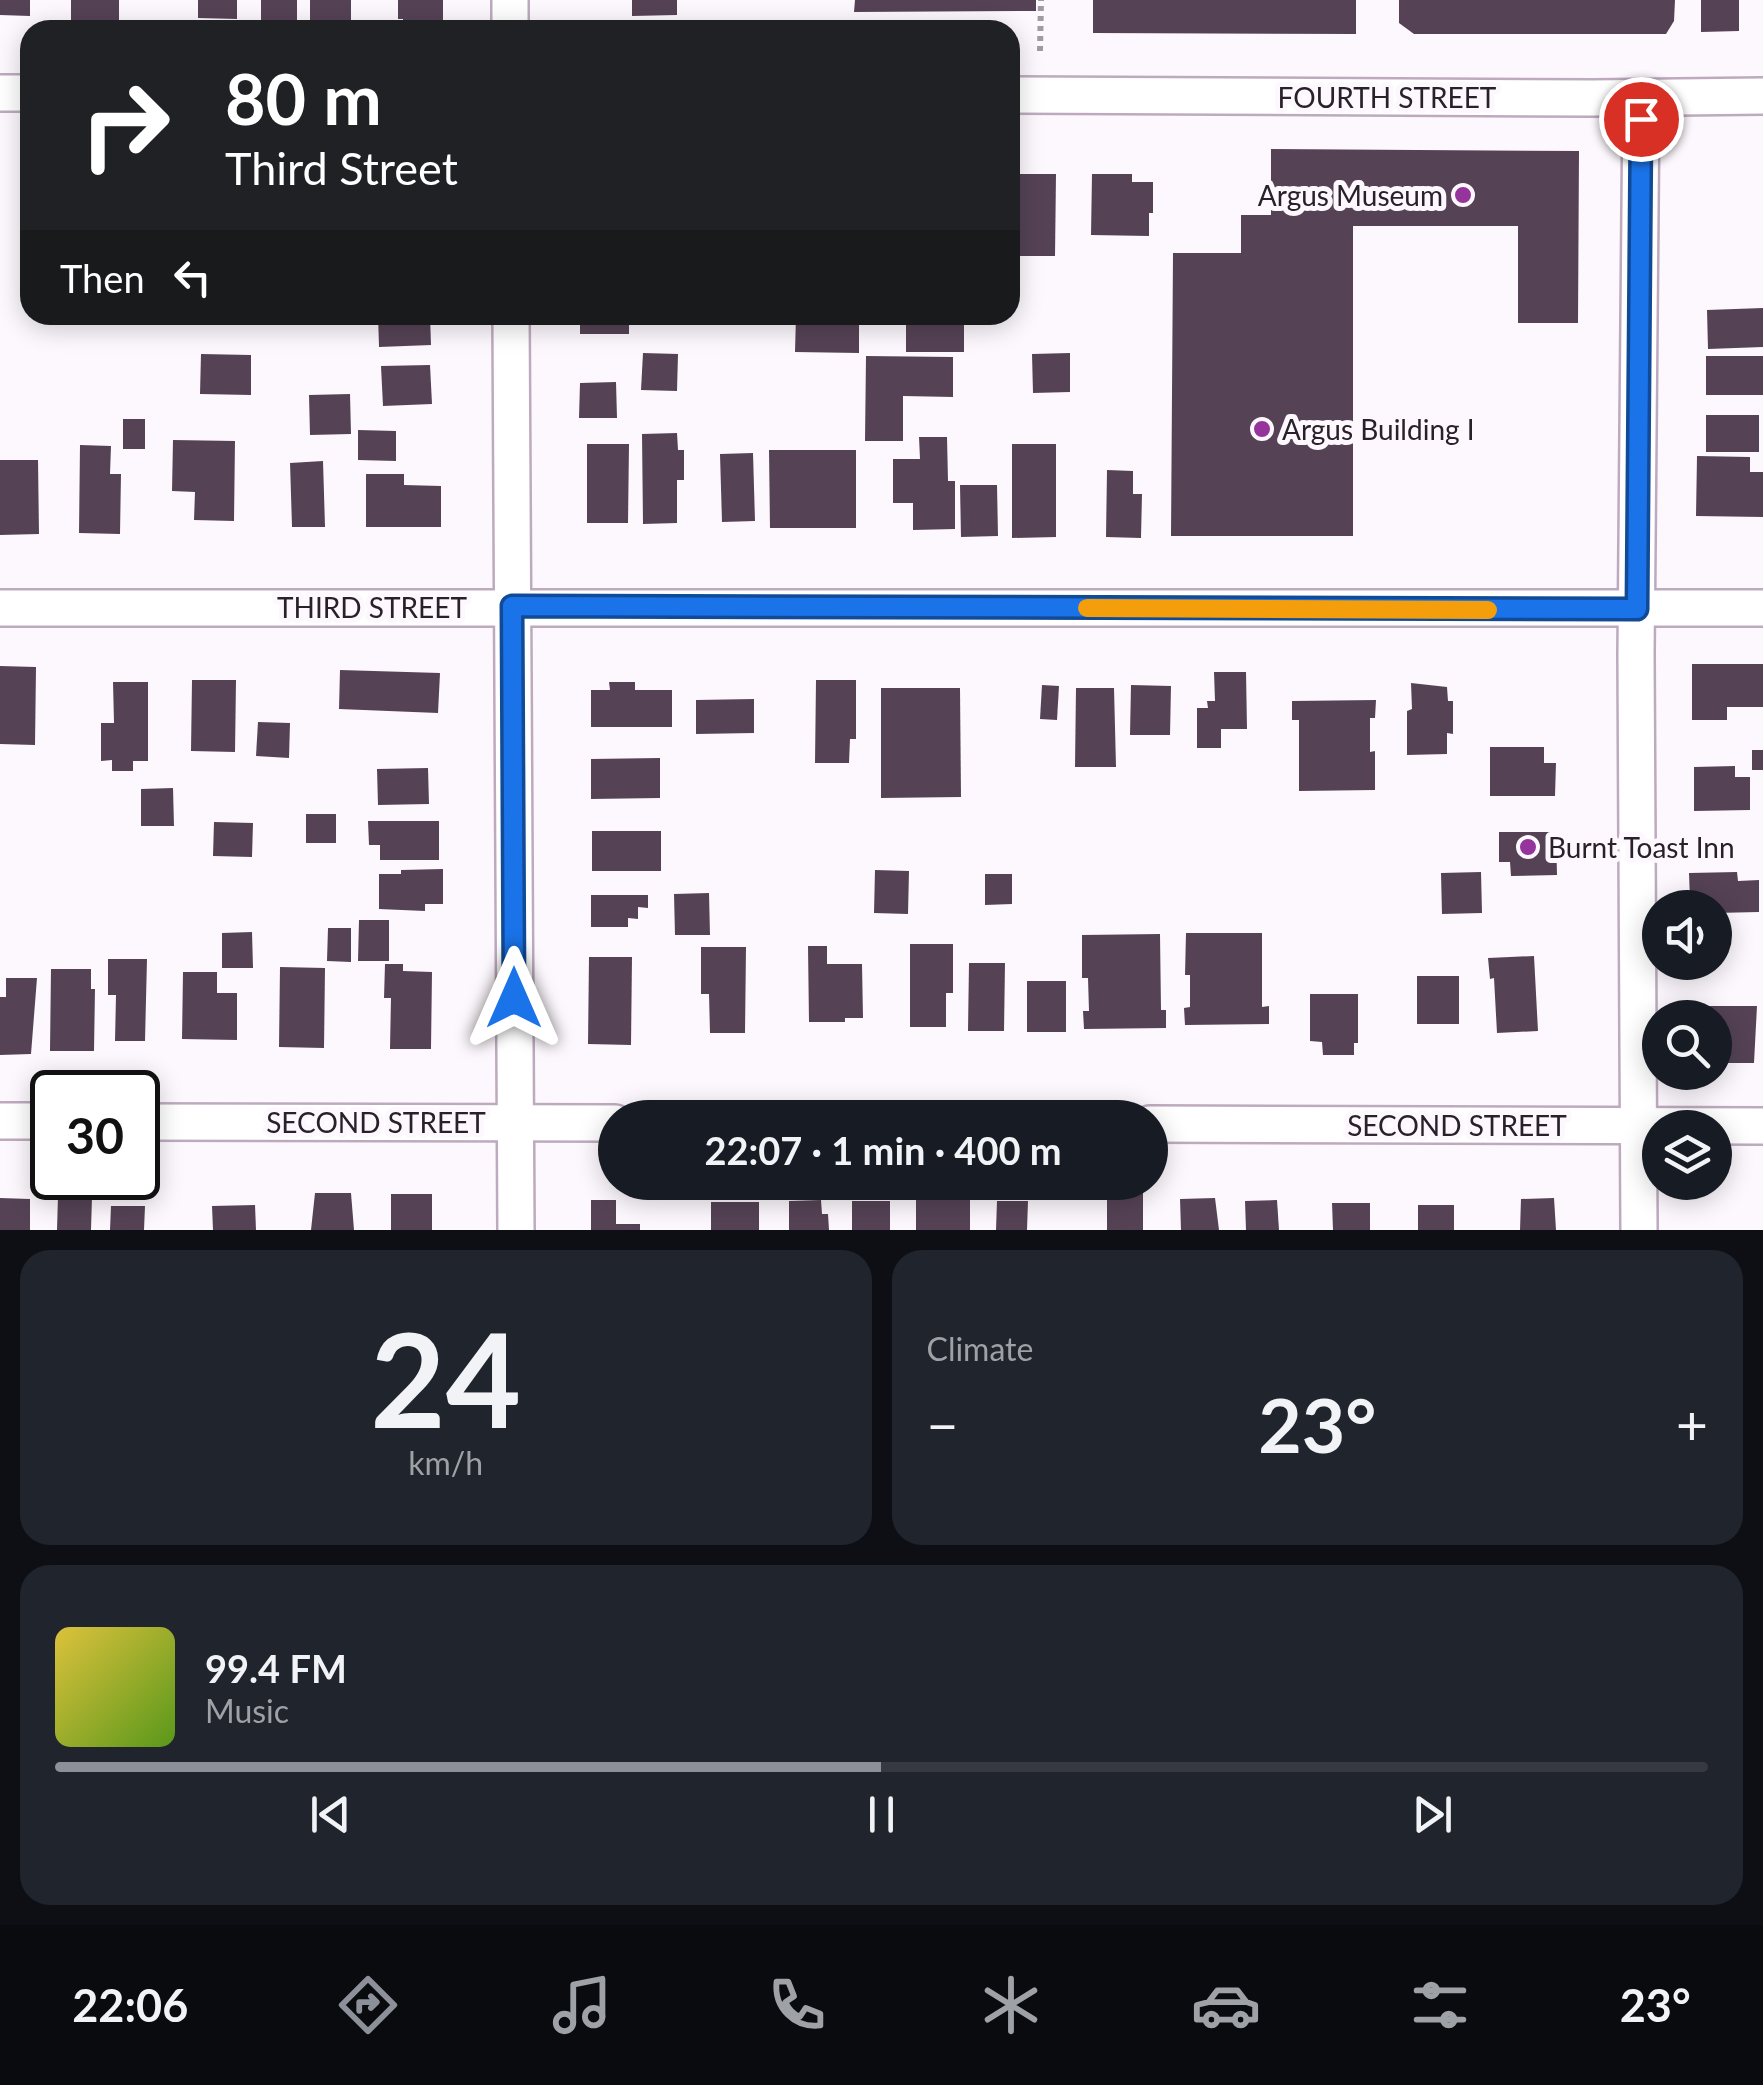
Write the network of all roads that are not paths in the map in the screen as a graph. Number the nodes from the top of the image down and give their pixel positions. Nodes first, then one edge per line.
1 (1020, 95) edge
2 (1763, 96) edge
3 (1641, 98) junction
4 (511, 325) edge
5 (512, 606) junction
6 (0, 608) edge
7 (1763, 608) edge
8 (1637, 609) junction
9 (0, 1121) edge
10 (30, 1121) edge
11 (160, 1122) edge
12 (515, 1122) junction
13 (598, 1122) edge
14 (1168, 1124) edge
15 (1638, 1126) junction
16 (1763, 1126) edge
17 (516, 1230) edge
18 (1639, 1230) edge

1 - 3 street, FOURTH STREET
2 - 3 street, FOURTH STREET
3 - 8 street
4 - 5 street
5 - 6 street, THIRD STREET
5 - 8 street, THIRD STREET
5 - 12 street
7 - 8 street, THIRD STREET
8 - 15 street
9 - 10 street
11 - 12 street, SECOND STREET
12 - 13 street, SECOND STREET
12 - 17 street
14 - 15 street, SECOND STREET
15 - 16 street, SECOND STREET
15 - 18 street

